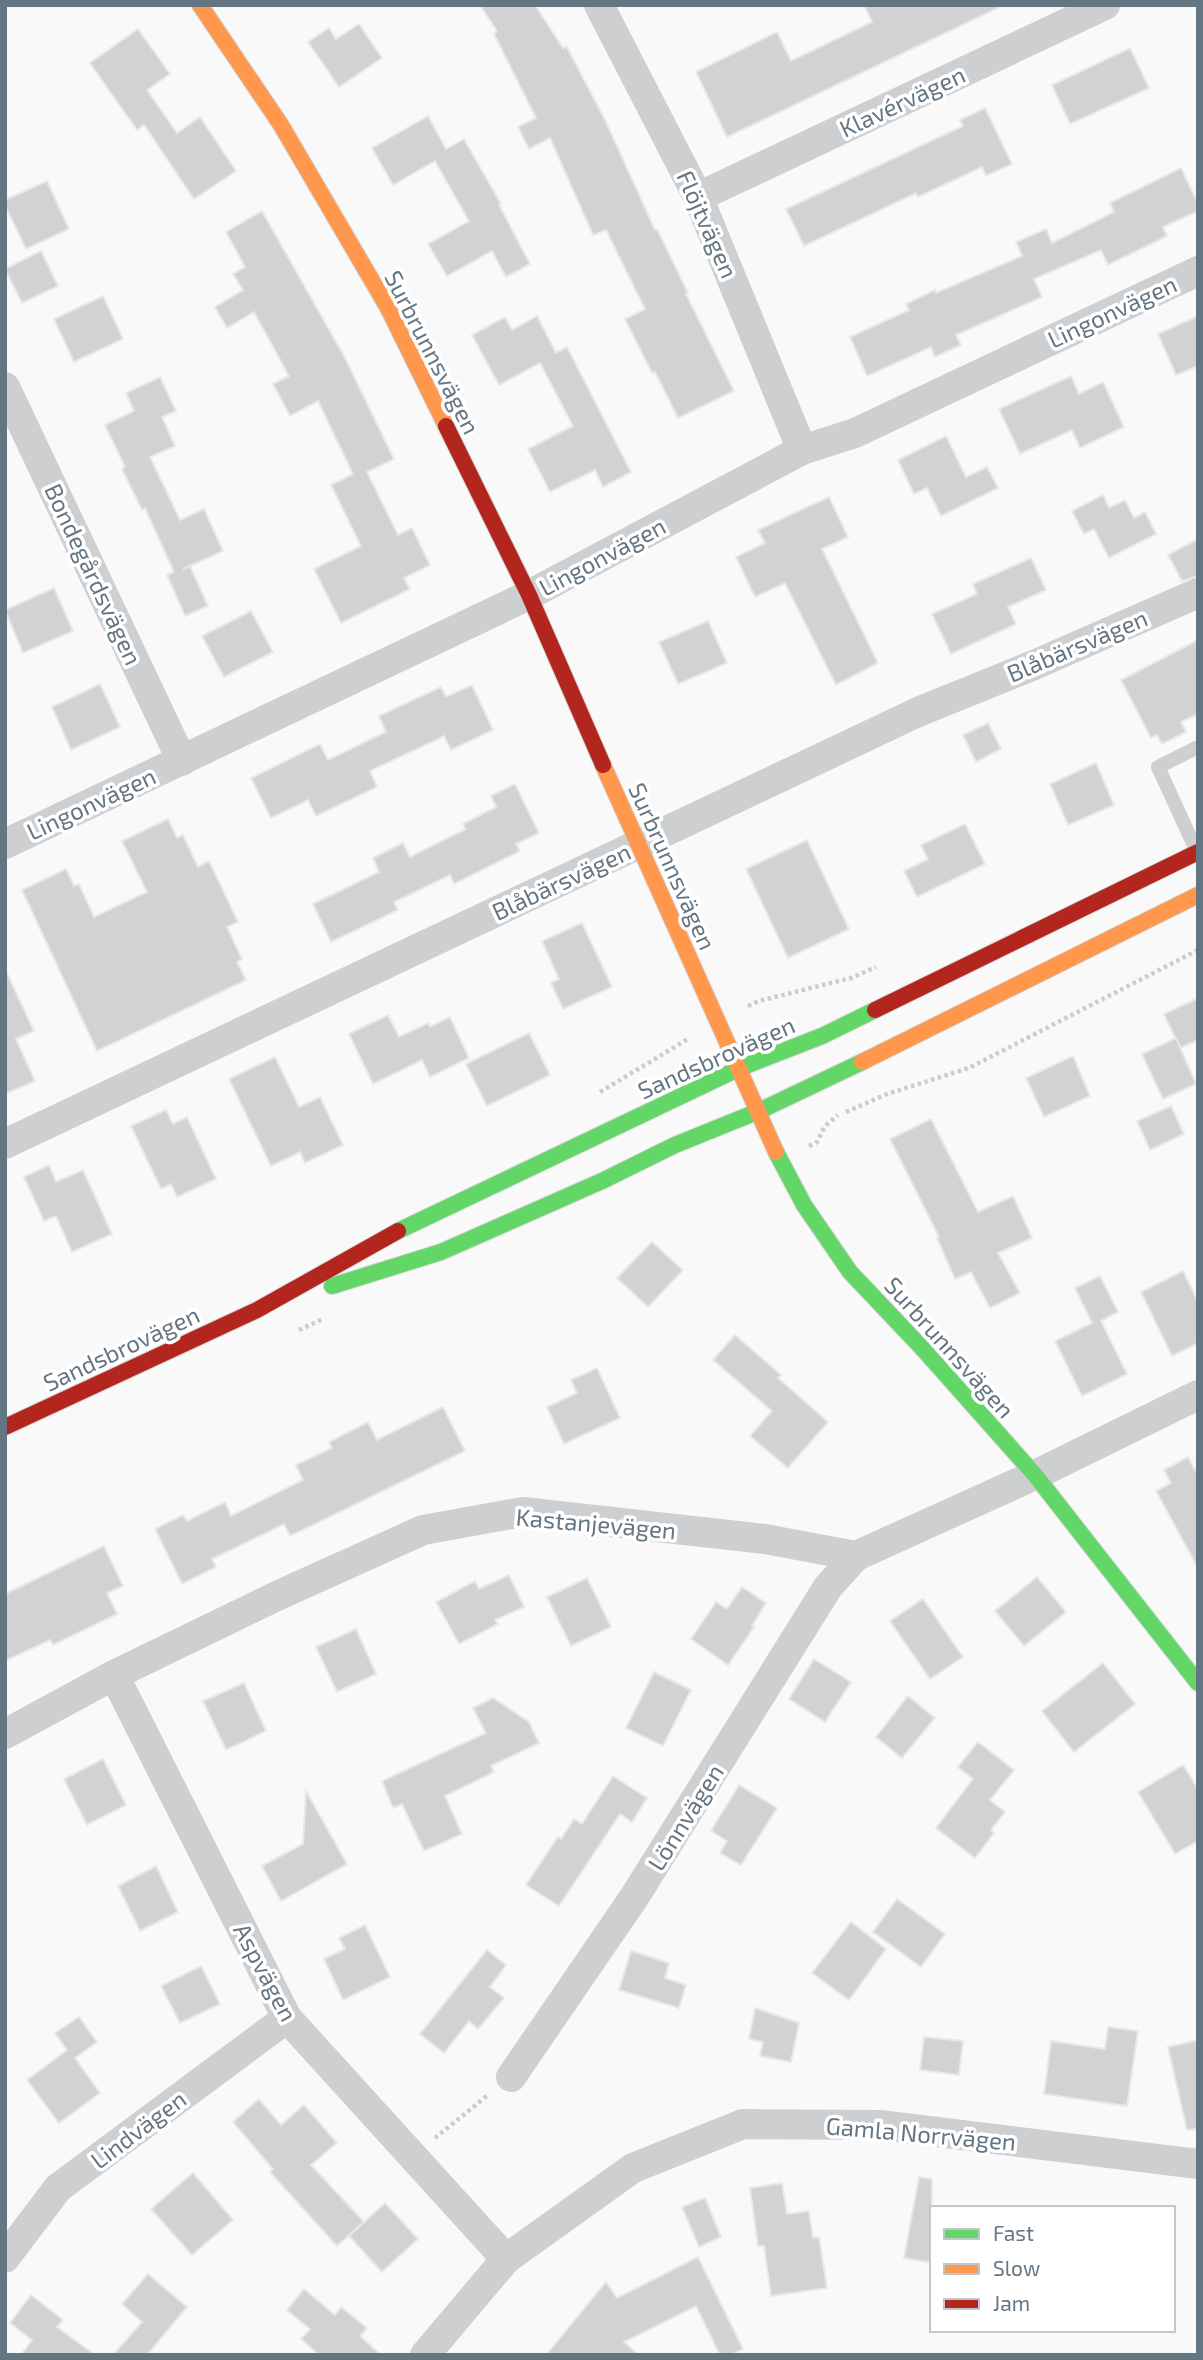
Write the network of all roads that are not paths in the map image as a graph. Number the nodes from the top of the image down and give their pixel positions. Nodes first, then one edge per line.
1 (200, 5) edge
2 (599, 5) edge
3 (1105, 5) edge
4 (698, 197) junction
5 (1198, 271) edge
6 (5, 387) edge
7 (802, 450) junction
8 (1198, 593) edge
9 (529, 595) junction
10 (1198, 747) edge
11 (182, 761) junction
12 (5, 844) edge
13 (637, 845) junction
14 (1197, 852) edge
15 (1198, 895) edge
16 (740, 1068) junction
17 (759, 1111) junction
18 (5, 1144) edge
19 (257, 1310) junction
20 (1198, 1395) edge
21 (5, 1427) edge
22 (1034, 1475) junction
23 (856, 1556) junction
24 (114, 1675) junction
25 (1198, 1683) edge
26 (5, 1734) edge
27 (287, 2018) junction
28 (511, 2077) road end
29 (1198, 2164) edge
30 (5, 2258) edge
31 (506, 2259) junction
32 (429, 2353) edge

1 - 9 main road, Surbrunnsvägen
2 - 4 street, Flöjtvägen
3 - 4 street, Klavérvägen
4 - 7 street, Flöjtvägen
5 - 7 street, Lingonvägen
6 - 11 street, Bondegårdsvägen
7 - 9 street, Lingonvägen
8 - 13 street, Blåbärsvägen
9 - 11 street, Lingonvägen
9 - 13 main road, Surbrunnsvägen
10 - 14 lane
11 - 12 street, Lingonvägen
13 - 16 main road, Surbrunnsvägen
13 - 18 street, Blåbärsvägen
14 - 16 main road, Sandsbrovägen
15 - 17 main road, Sandsbrovägen
16 - 17 main road, Surbrunnsvägen
16 - 19 main road, Sandsbrovägen
17 - 19 main road, Sandsbrovägen
17 - 22 main road, Surbrunnsvägen
19 - 21 main road, Sandsbrovägen
20 - 22 street
22 - 23 street
22 - 25 main road, Surbrunnsvägen
23 - 24 street, Kastanjevägen
23 - 28 street, Lönnvägen
24 - 26 street, Kastanjevägen
24 - 27 street, Aspvägen
27 - 30 street, Lindvägen
27 - 31 street, Aspvägen
29 - 31 street, Gamla Norrvägen
31 - 32 street, Gamla Norrvägen

